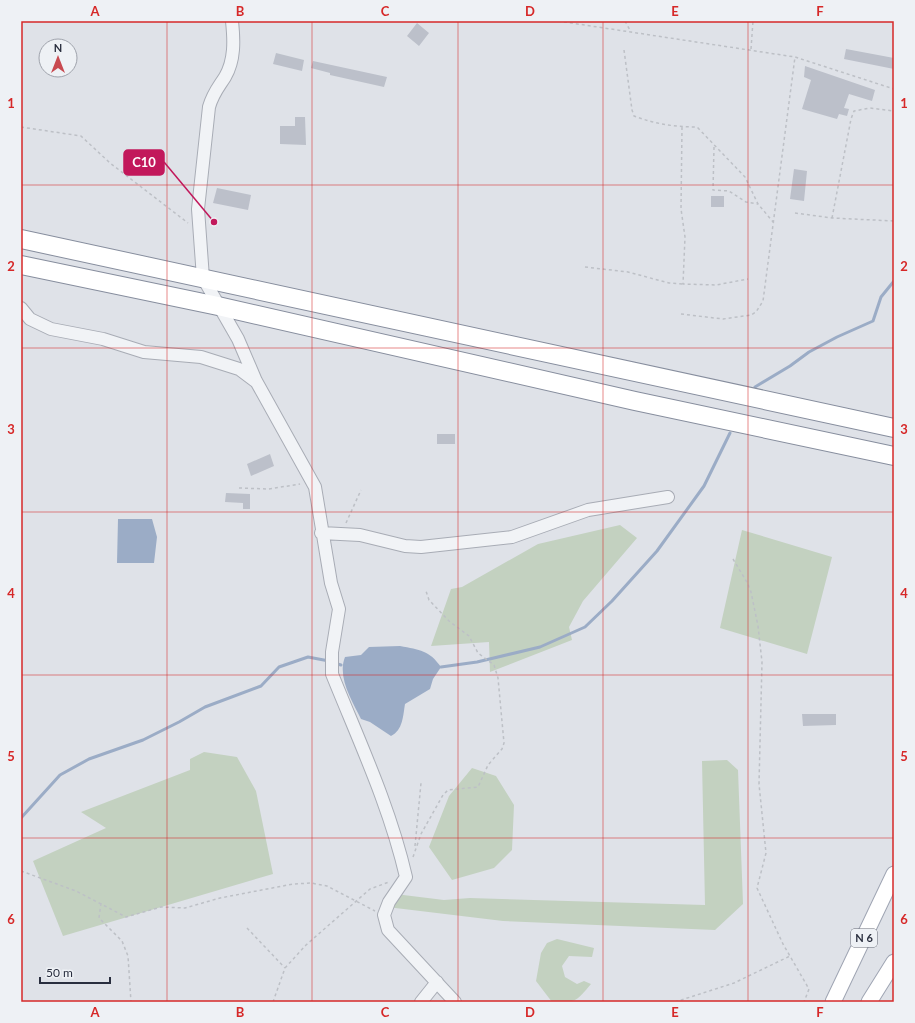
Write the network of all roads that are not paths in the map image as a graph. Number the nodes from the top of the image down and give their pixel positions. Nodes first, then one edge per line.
1 (232, 21) edge
2 (21, 239) edge
3 (21, 265) edge
4 (203, 278) junction
5 (218, 306) junction
6 (21, 308) edge
7 (645, 375) junction
8 (256, 381) junction
9 (635, 401) junction
10 (894, 418) edge
11 (894, 428) edge
12 (894, 456) edge
13 (894, 466) edge
14 (668, 497) dead end
15 (321, 533) junction
16 (894, 874) edge
17 (894, 962) edge
18 (437, 982) junction
19 (421, 1002) edge
20 (455, 1002) edge
21 (833, 1002) edge
22 (869, 1002) edge

1 - 4 street
2 - 4 highway
3 - 5 highway
4 - 5 street
4 - 7 highway
5 - 8 street
5 - 9 highway
6 - 8 street
7 - 10 highway
7 - 11 highway
8 - 15 street
9 - 12 highway
9 - 13 highway
14 - 15 street
15 - 18 street
16 - 21 main road, N 6
17 - 22 main road
18 - 19 street
18 - 20 street

